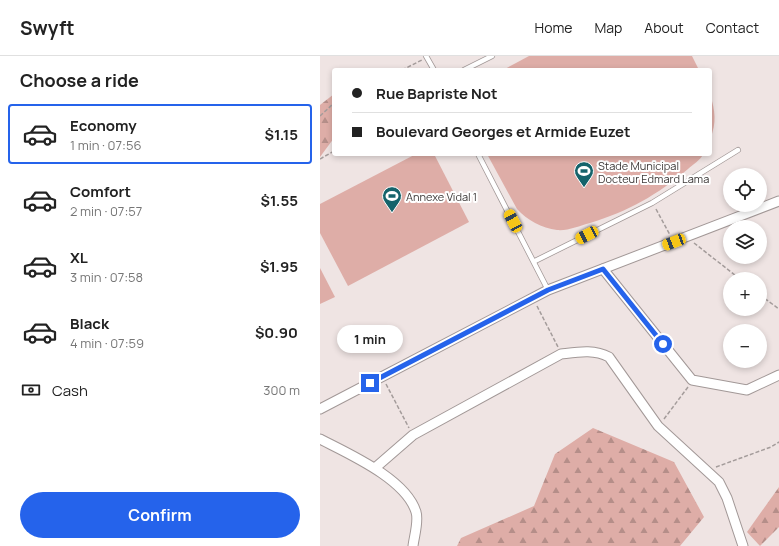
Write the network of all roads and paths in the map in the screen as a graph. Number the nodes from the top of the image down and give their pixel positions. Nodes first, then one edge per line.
1 (427, 56) edge
2 (492, 56) edge
3 (406, 68) edge
4 (433, 68) edge
5 (468, 68) edge
6 (332, 105) edge
7 (320, 116) edge
8 (738, 150) dead end
9 (332, 152) edge
10 (479, 156) edge
11 (320, 159) edge
12 (779, 202) edge
13 (652, 203) junction
14 (686, 237) junction
15 (674, 242) junction
16 (535, 261) junction
17 (603, 269) junction
18 (731, 272) edge
19 (548, 290) junction
20 (533, 298) junction
21 (767, 300) edge
22 (779, 309) edge
23 (561, 354) junction
24 (779, 375) edge
25 (382, 376) junction
26 (692, 380) junction
27 (320, 409) edge
28 (658, 426) junction
29 (413, 435) junction
30 (320, 439) edge
31 (779, 442) edge
32 (374, 468) junction
33 (707, 470) junction
34 (413, 546) edge
35 (743, 546) edge

1 - 3 path
1 - 4 lane
2 - 5 lane
6 - 7 path
8 - 13 lane
9 - 11 path
10 - 16 lane
12 - 14 street
13 - 15 path
13 - 16 lane
14 - 15 street
14 - 18 path
15 - 17 street
16 - 19 lane
17 - 19 street
17 - 26 street
19 - 20 street
20 - 23 path
20 - 25 street
21 - 22 path
23 - 28 street
23 - 29 street
24 - 26 street
25 - 27 street
25 - 29 path
26 - 28 path
28 - 33 street
29 - 32 street
30 - 32 street
31 - 33 path
32 - 34 street
33 - 35 street

